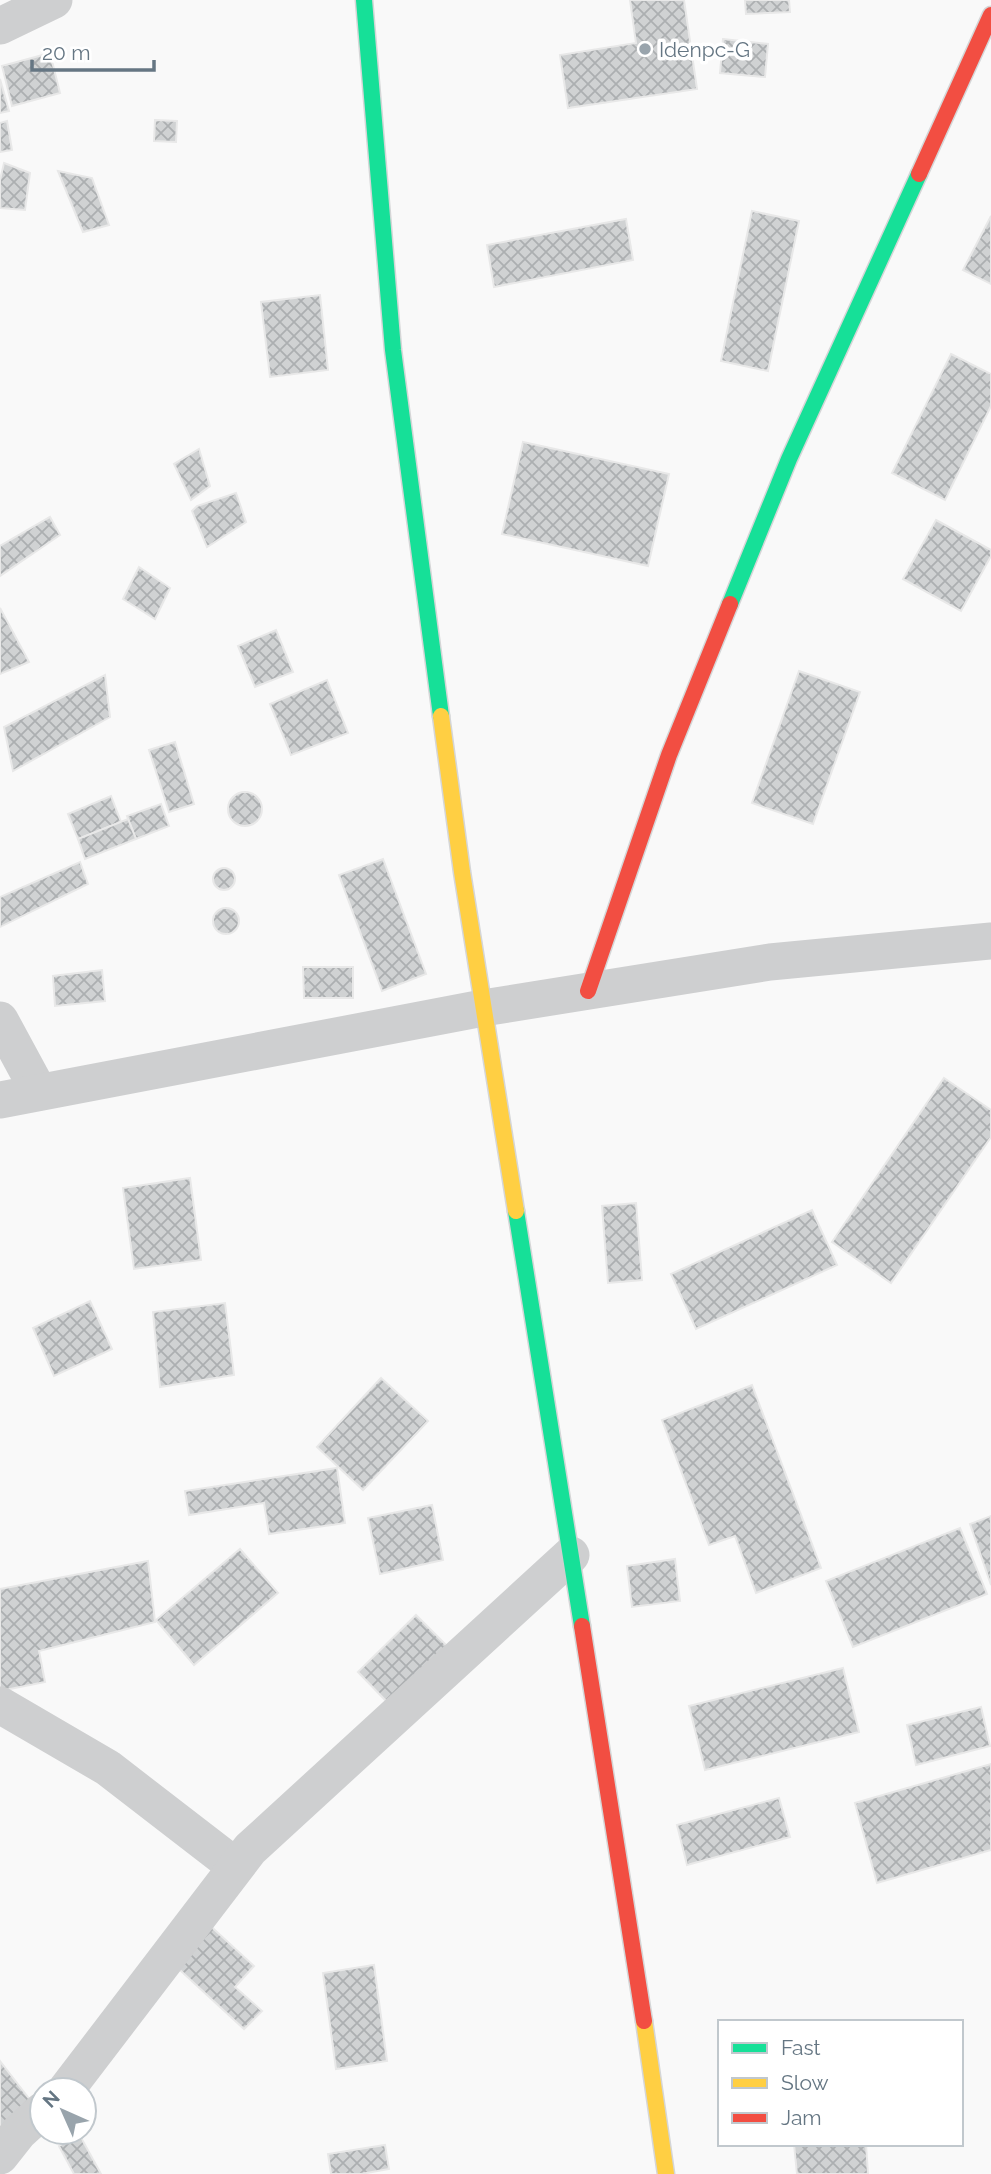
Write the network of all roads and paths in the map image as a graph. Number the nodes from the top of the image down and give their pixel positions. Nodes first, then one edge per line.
1 (54, 0) edge
2 (363, 0) edge
3 (991, 15) edge
4 (0, 26) edge
5 (991, 941) edge
6 (588, 991) junction
7 (483, 1007) junction
8 (0, 1020) edge
9 (39, 1092) junction
10 (0, 1100) edge
11 (571, 1555) junction
12 (0, 1705) edge
13 (234, 1866) junction
14 (76, 2076) edge
15 (28, 2124) edge
16 (0, 2156) edge
17 (666, 2174) edge

1 - 4 street
2 - 7 main road
3 - 6 main road
5 - 6 street
6 - 7 street
7 - 9 street
7 - 11 main road
8 - 9 street
9 - 10 street
11 - 13 street
11 - 17 main road
12 - 13 street
13 - 14 street
15 - 16 street

